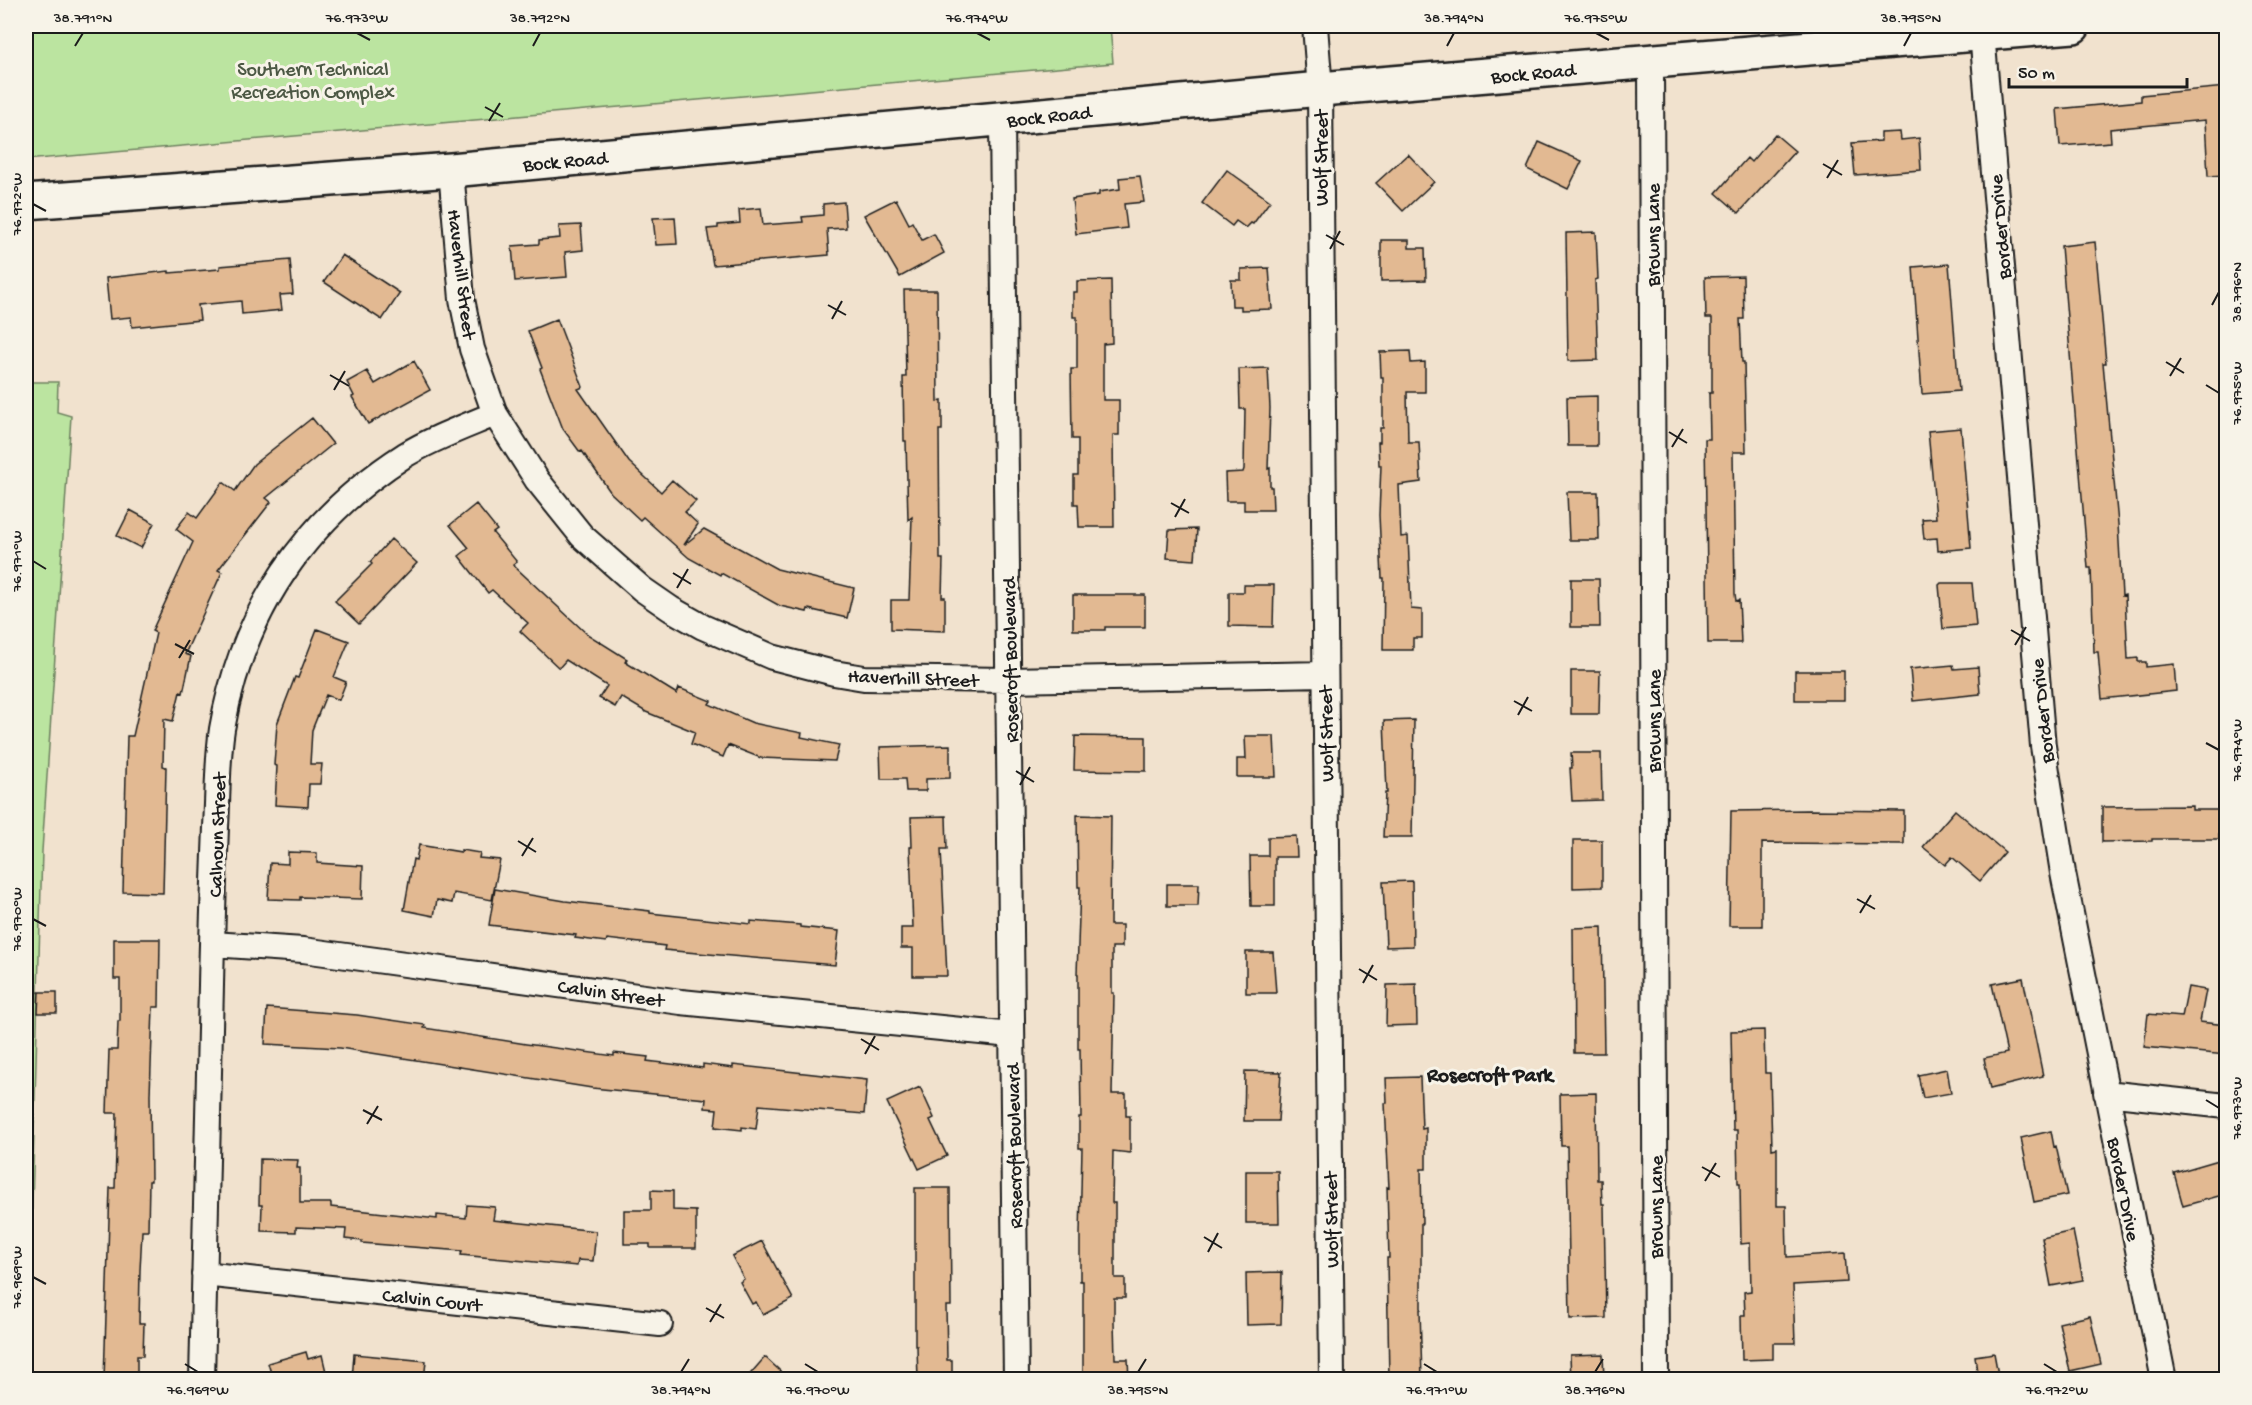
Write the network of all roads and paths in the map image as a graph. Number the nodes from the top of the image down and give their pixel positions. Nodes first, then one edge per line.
1 (1315, 26) edge
2 (2073, 26) edge
3 (1982, 33) junction
4 (1651, 62) junction
5 (1320, 89) junction
6 (1002, 120) junction
7 (451, 170) junction
8 (26, 202) edge
9 (495, 414) junction
10 (1324, 674) junction
11 (1009, 680) junction
12 (212, 944) junction
13 (1011, 1035) junction
14 (2106, 1093) junction
15 (2226, 1106) edge
16 (204, 1274) junction
17 (660, 1324) dead end
18 (202, 1380) edge
19 (1016, 1380) edge
20 (1332, 1380) edge
21 (1656, 1380) edge
22 (2164, 1380) edge

1 - 5 street, Wolf Street
2 - 3 main road, Bock Road
3 - 4 main road, Bock Road
3 - 14 street, Border Drive
4 - 5 main road, Bock Road
4 - 21 street, Browns Lane
5 - 6 main road, Bock Road
5 - 10 street, Wolf Street
6 - 7 main road, Bock Road
6 - 11 street, Rosecroft Boulevard
7 - 8 main road, Bock Road
7 - 9 street, Haverhill Street
9 - 11 street, Haverhill Street
9 - 12 street, Calhoun Street
10 - 11 street, Haverhill Street
10 - 20 street, Wolf Street
11 - 13 street, Rosecroft Boulevard
12 - 13 street, Calvin Street
12 - 16 street, Calhoun Street
13 - 19 street, Rosecroft Boulevard
14 - 15 street
14 - 22 street, Border Drive
16 - 17 street, Calvin Court
16 - 18 street, Calhoun Street

